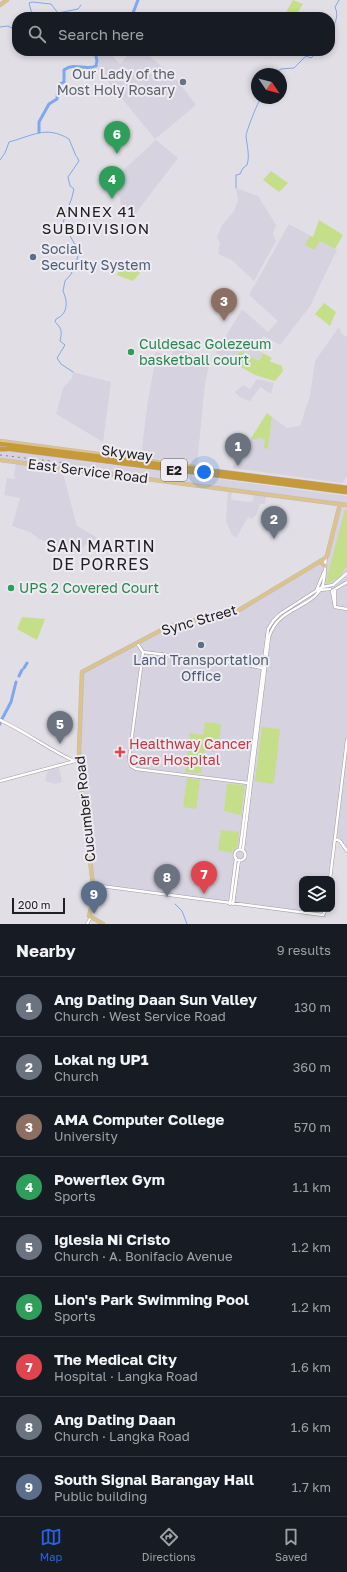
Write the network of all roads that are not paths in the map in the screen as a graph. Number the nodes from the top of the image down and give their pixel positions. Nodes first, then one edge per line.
1 (8, 0) edge
2 (0, 5) edge
3 (0, 446) edge
4 (0, 460) edge
5 (347, 490) edge
6 (343, 504) edge
7 (347, 508) edge
8 (326, 557) junction
9 (320, 561) junction
10 (325, 566) junction
11 (324, 572) junction
12 (347, 573) edge
13 (347, 582) edge
14 (322, 587) junction
15 (333, 588) junction
16 (318, 590) junction
17 (347, 609) edge
18 (138, 641) junction
19 (142, 650) junction
20 (263, 669) junction
21 (0, 720) edge
22 (347, 740) edge
23 (79, 760) junction
24 (74, 761) junction
25 (0, 781) edge
26 (249, 783) junction
27 (335, 840) junction
28 (241, 849) junction
29 (347, 851) edge
30 (237, 859) junction
31 (330, 876) edge
32 (93, 887) junction
33 (231, 904) junction
34 (324, 912) edge
35 (90, 917) junction
36 (87, 924) edge
37 (103, 924) edge

1 - 2 main road
3 - 5 highway, Skyway / E2
3 - 5 highway, Skyway / E2, bridge
4 - 6 main road, East Service Road
6 - 7 main road
6 - 8 main road
8 - 9 main road
8 - 10 street
9 - 10 main road
9 - 18 main road, Sync Street
10 - 11 street
11 - 14 street
11 - 16 street
12 - 15 street
13 - 15 street
14 - 15 street
14 - 16 street
15 - 16 street
15 - 17 street
16 - 20 street
18 - 19 street
18 - 23 main road, Cucumber Road
19 - 20 street
19 - 26 street
20 - 26 street
21 - 24 street
22 - 27 street
23 - 24 street
23 - 32 main road, Cucumber Road
24 - 25 street
26 - 28 street
27 - 29 street
27 - 31 street
28 - 30 street
28 - 30 street
30 - 33 street
32 - 33 street
32 - 35 main road, Cucumber Road
33 - 34 street
35 - 36 street
35 - 37 main road

